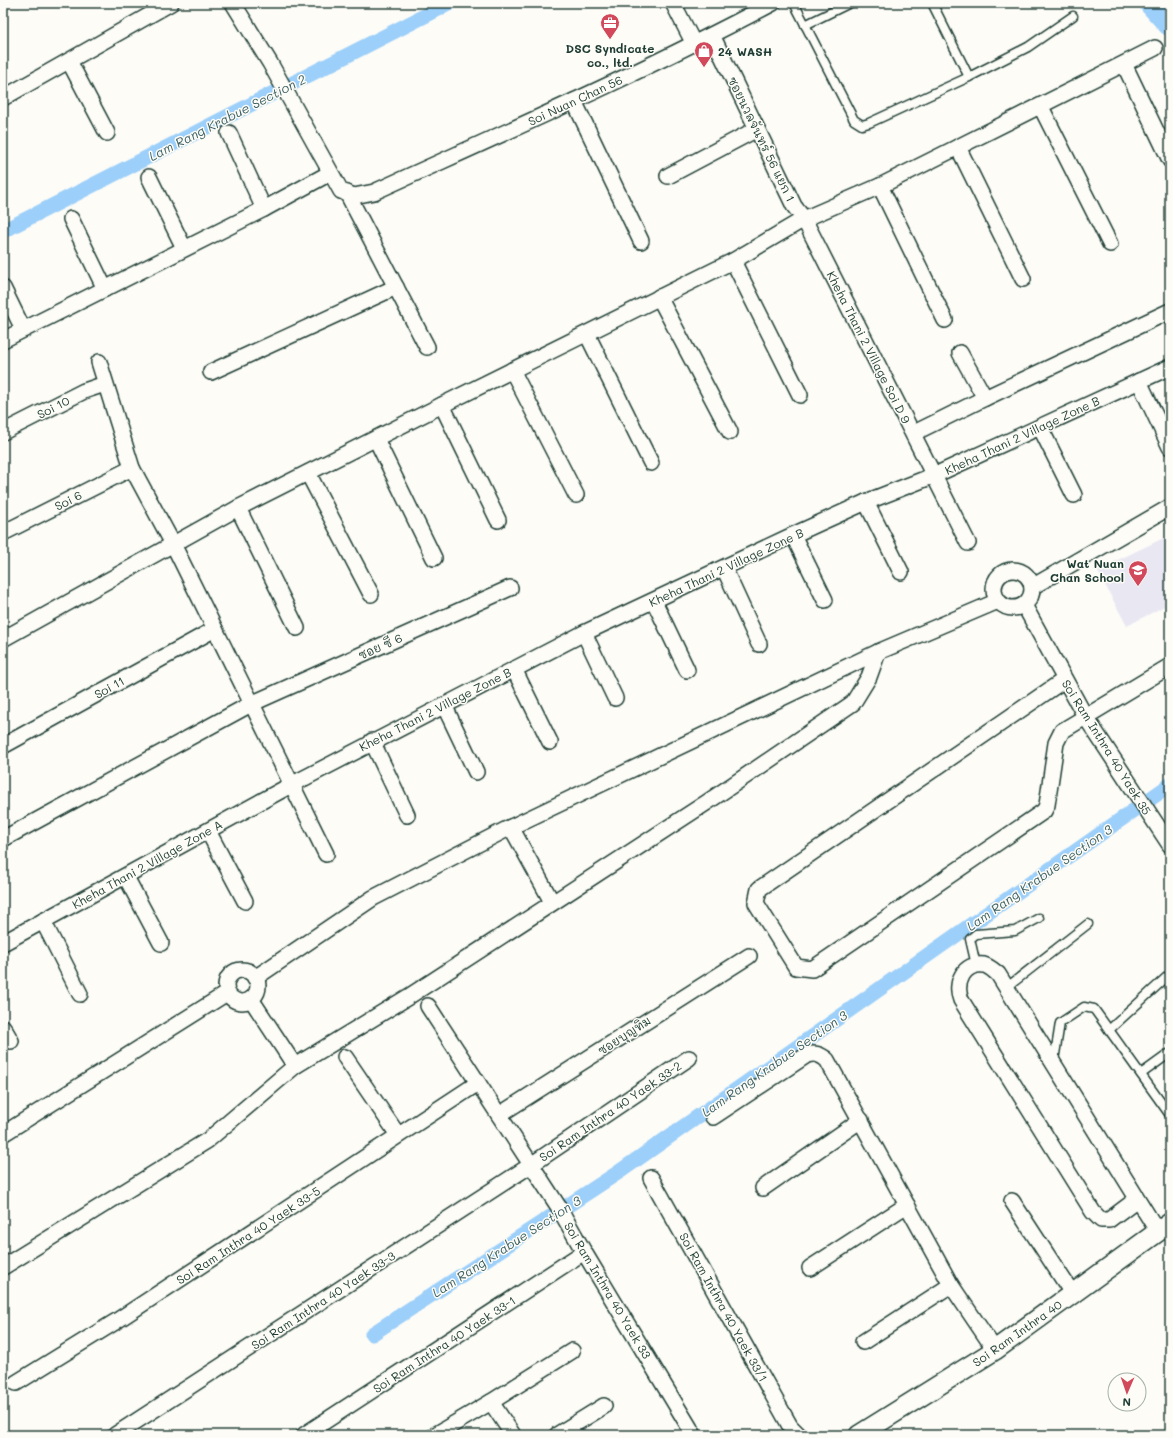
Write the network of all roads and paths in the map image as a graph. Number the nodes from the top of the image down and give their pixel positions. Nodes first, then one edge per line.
1 (171, 3) edge
2 (233, 3) edge
3 (673, 3) edge
4 (794, 3) edge
5 (850, 3) edge
6 (932, 3) edge
7 (765, 5) edge
8 (1073, 16) dead end
9 (805, 25) junction
10 (712, 35) junction
11 (694, 44) junction
12 (1155, 48) dead end
13 (69, 61) junction
14 (1124, 64) junction
15 (969, 77) junction
16 (3, 98) edge
17 (574, 101) junction
18 (1041, 107) junction
19 (757, 129) junction
20 (107, 133) dead end
21 (229, 133) dead end
22 (958, 147) junction
23 (1170, 160) edge
24 (330, 173) junction
25 (668, 176) dead end
26 (149, 177) dead end
27 (880, 186) junction
28 (347, 194) junction
29 (264, 209) junction
30 (72, 219) dead end
31 (804, 219) junction
32 (641, 241) dead end
33 (1110, 244) dead end
34 (184, 248) junction
35 (733, 261) junction
36 (1023, 279) dead end
37 (3, 288) edge
38 (396, 288) junction
39 (105, 289) junction
40 (659, 297) junction
41 (1170, 311) edge
42 (945, 320) dead end
43 (23, 330) junction
44 (587, 334) junction
45 (3, 340) edge
46 (426, 347) dead end
47 (960, 353) dead end
48 (99, 362) dead end
49 (1170, 367) edge
50 (512, 370) junction
51 (211, 372) dead end
52 (1139, 381) junction
53 (105, 384) junction
54 (800, 395) dead end
55 (985, 398) junction
56 (442, 405) junction
57 (1040, 427) junction
58 (3, 432) edge
59 (730, 432) dead end
60 (914, 433) junction
61 (376, 439) junction
62 (1170, 447) edge
63 (651, 463) dead end
64 (132, 468) junction
65 (308, 473) junction
66 (935, 475) junction
67 (576, 495) dead end
68 (1074, 495) dead end
69 (866, 502) junction
70 (1170, 507) edge
71 (238, 508) junction
72 (498, 520) dead end
73 (3, 533) edge
74 (793, 535) junction
75 (968, 543) dead end
76 (172, 544) junction
77 (434, 558) dead end
78 (724, 568) junction
79 (901, 572) dead end
80 (1032, 587) junction
81 (510, 588) dead end
82 (371, 594) dead end
83 (825, 600) dead end
84 (654, 601) junction
85 (998, 601) junction
86 (1024, 605) junction
87 (297, 628) dead end
88 (214, 629) junction
89 (584, 633) junction
90 (3, 639) edge
91 (759, 644) dead end
92 (878, 652) junction
93 (1170, 666) edge
94 (514, 669) junction
95 (687, 670) dead end
96 (1064, 680) junction
97 (616, 698) dead end
98 (251, 704) junction
99 (444, 704) junction
100 (1085, 716) junction
101 (372, 741) junction
102 (550, 742) dead end
103 (3, 746) edge
104 (476, 772) dead end
105 (291, 785) junction
106 (407, 814) dead end
107 (511, 827) junction
108 (208, 831) junction
109 (3, 839) edge
110 (1170, 845) edge
111 (326, 854) dead end
112 (126, 877) junction
113 (245, 901) dead end
114 (552, 902) junction
115 (1039, 918) dead end
116 (43, 921) junction
117 (1088, 924) dead end
118 (3, 943) edge
119 (161, 943) dead end
120 (749, 956) dead end
121 (976, 965) junction
122 (1170, 974) edge
123 (256, 978) junction
124 (1006, 988) junction
125 (227, 992) junction
126 (80, 994) dead end
127 (252, 999) junction
128 (428, 1006) dead end
129 (3, 1027) edge
130 (1109, 1030) junction
131 (11, 1042) dead end
132 (1170, 1053) edge
133 (345, 1057) dead end
134 (689, 1058) dead end
135 (1053, 1062) junction
136 (295, 1066) junction
137 (1141, 1074) junction
138 (478, 1083) junction
139 (499, 1115) junction
140 (1170, 1115) edge
141 (713, 1117) dead end
142 (861, 1120) junction
143 (3, 1134) edge
144 (398, 1135) junction
145 (532, 1165) junction
146 (651, 1178) dead end
147 (763, 1188) dead end
148 (1137, 1199) junction
149 (1012, 1201) dead end
150 (907, 1205) junction
151 (1166, 1228) edge
152 (584, 1252) junction
153 (3, 1267) edge
154 (810, 1268) dead end
155 (951, 1285) junction
156 (1072, 1293) junction
157 (863, 1342) dead end
158 (995, 1350) junction
159 (572, 1351) dead end
160 (16, 1383) dead end
161 (491, 1402) junction
162 (604, 1406) dead end
163 (115, 1435) edge
164 (304, 1435) edge
165 (435, 1435) edge
166 (513, 1435) edge
167 (557, 1435) edge
168 (694, 1435) edge
169 (799, 1435) edge
170 (859, 1435) edge

1 - 13 street
2 - 24 street
3 - 11 street
4 - 9 lane
5 - 9 lane
6 - 15 lane
7 - 10 street, Soi Nuan Chan 56
8 - 15 lane
9 - 15 lane
10 - 11 street, Soi Nuan Chan 56
10 - 19 street, ซอยนวลจันทร์ 56 แยก 1
11 - 17 street, Soi Nuan Chan 56
12 - 14 street
13 - 16 street
13 - 20 street
14 - 18 street
14 - 23 street
17 - 28 street, Soi Nuan Chan 56
17 - 32 street
18 - 22 street
18 - 33 street
19 - 25 street
19 - 31 street, ซอยนวลจันทร์ 56 แยก 1
21 - 29 street
22 - 27 street
22 - 36 street
24 - 28 street
24 - 29 street
26 - 34 street
27 - 31 street
27 - 42 street
28 - 38 street
29 - 34 street
30 - 39 street
31 - 35 street
31 - 60 street, Kheha Thani 2 Village Soi D 9
34 - 39 street
35 - 40 street
35 - 54 street
37 - 43 street
38 - 46 street
38 - 51 street
39 - 43 street
40 - 44 street
40 - 59 street
41 - 55 street
43 - 45 street
44 - 50 street
44 - 63 street
47 - 55 street
48 - 53 street
49 - 52 street, Kheha Thani 2 Village Zone B
50 - 56 street
50 - 67 street
52 - 57 street, Kheha Thani 2 Village Zone B
52 - 62 street
53 - 58 street, Soi 10
53 - 64 street
55 - 60 street
56 - 61 street
56 - 72 street
57 - 66 street, Kheha Thani 2 Village Zone B
57 - 68 street
60 - 66 street, Kheha Thani 2 Village Soi D 9
61 - 65 street
61 - 77 street
64 - 73 street, Soi 6
64 - 76 street
65 - 71 street
65 - 82 street
66 - 69 street, Kheha Thani 2 Village Zone B
66 - 75 street, Kheha Thani 2 Village Soi D 9
69 - 74 street, Kheha Thani 2 Village Zone B
69 - 79 street
70 - 80 street
71 - 76 street
71 - 87 street
74 - 78 street, Kheha Thani 2 Village Zone B
74 - 83 street
76 - 88 street
76 - 90 street
78 - 84 street, Kheha Thani 2 Village Zone B
78 - 91 street
80 - 85 street
80 - 86 street
81 - 98 street, ซอย ซี 6
84 - 89 street, Kheha Thani 2 Village Zone B
84 - 95 street
85 - 86 street
85 - 92 street
86 - 96 street, Soi Ram Inthra 40 Yaek 35
88 - 98 street
88 - 103 street, Soi 11
89 - 94 street, Kheha Thani 2 Village Zone B
89 - 97 street
92 - 107 street
92 - 114 street
93 - 100 street
94 - 99 street, Kheha Thani 2 Village Zone B
94 - 102 street
96 - 100 street, Soi Ram Inthra 40 Yaek 35
96 - 100 street
98 - 105 street
98 - 109 street, ซอย ซี 6
99 - 101 street, Kheha Thani 2 Village Zone B
99 - 104 street
100 - 110 street, Soi Ram Inthra 40 Yaek 35
101 - 105 street, Kheha Thani 2 Village Zone B
101 - 106 street
105 - 108 street, Kheha Thani 2 Village Zone A
105 - 111 street
107 - 114 street
107 - 123 street
108 - 112 street, Kheha Thani 2 Village Zone A
108 - 113 street
112 - 116 street, Kheha Thani 2 Village Zone A
112 - 119 street
114 - 136 street
115 - 121 lane
116 - 118 street, Kheha Thani 2 Village Zone A
116 - 126 street
117 - 124 lane
120 - 139 street, ซอยบุญทิม
121 - 124 street
121 - 148 street
122 - 130 lane
123 - 125 street
123 - 127 street
124 - 135 street
125 - 127 street
125 - 143 street
127 - 136 street
128 - 138 street, Soi Ram Inthra 40 Yaek 33
129 - 131 street
130 - 135 lane
130 - 137 lane
132 - 137 lane
133 - 144 street
134 - 145 street, Soi Ram Inthra 40 Yaek 33-2
135 - 148 street
136 - 153 street
137 - 140 lane
138 - 139 street, Soi Ram Inthra 40 Yaek 33
138 - 144 street, Soi Ram Inthra 40 Yaek 33-5
139 - 145 street, Soi Ram Inthra 40 Yaek 33
141 - 142 street
142 - 147 street
142 - 150 street
144 - 160 street, Soi Ram Inthra 40 Yaek 33-5
145 - 152 street, Soi Ram Inthra 40 Yaek 33
145 - 163 street, Soi Ram Inthra 40 Yaek 33-3
146 - 169 street, Soi Ram Inthra 40 Yaek 33/1
148 - 151 street
149 - 156 street
150 - 154 street
150 - 155 street
151 - 156 street, Soi Ram Inthra 40
152 - 164 street, Soi Ram Inthra 40 Yaek 33-1
152 - 168 street, Soi Ram Inthra 40 Yaek 33
155 - 157 street
155 - 158 street
156 - 158 street, Soi Ram Inthra 40
158 - 170 street, Soi Ram Inthra 40
159 - 161 street
161 - 165 street
161 - 166 street
162 - 167 street

